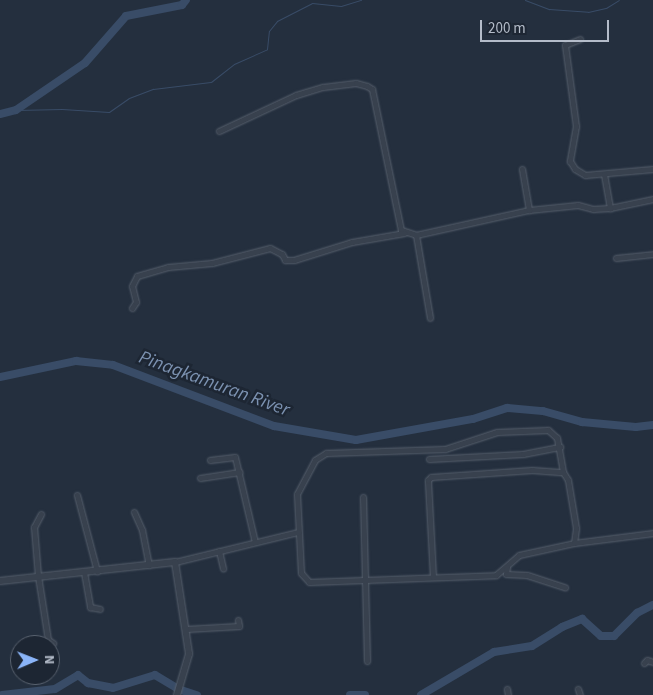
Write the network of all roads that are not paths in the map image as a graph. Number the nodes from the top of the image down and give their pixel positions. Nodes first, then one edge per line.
1 (580, 39) dead end
2 (219, 131) dead end
3 (522, 169) dead end
4 (653, 169) edge
5 (604, 174) junction
6 (653, 199) edge
7 (610, 208) junction
8 (529, 210) junction
9 (404, 233) junction
10 (416, 235) junction
11 (653, 254) edge
12 (616, 258) dead end
13 (132, 308) dead end
14 (430, 318) dead end
15 (560, 447) junction
16 (429, 459) dead end
17 (210, 460) dead end
18 (240, 472) junction
19 (563, 472) junction
20 (200, 478) dead end
21 (77, 496) dead end
22 (363, 497) dead end
23 (134, 512) dead end
24 (41, 514) dead end
25 (298, 532) junction
26 (653, 533) edge
27 (255, 542) junction
28 (574, 543) junction
29 (219, 551) junction
30 (175, 562) junction
31 (149, 565) junction
32 (507, 567) junction
33 (223, 569) dead end
34 (97, 571) junction
35 (84, 572) junction
36 (38, 576) junction
37 (433, 578) junction
38 (0, 580) edge
39 (364, 580) junction
40 (565, 587) dead end
41 (100, 609) dead end
42 (238, 620) dead end
43 (186, 629) junction
44 (49, 635) edge
45 (367, 661) dead end
46 (653, 662) edge
47 (644, 664) dead end
48 (177, 695) edge

1 - 5 street
2 - 9 street
3 - 8 street
4 - 5 street
5 - 7 street
6 - 7 street
7 - 8 street
8 - 10 street
9 - 10 street
9 - 13 street
10 - 14 street
11 - 12 street
15 - 16 street
15 - 19 street
15 - 25 street
17 - 18 street
18 - 20 street
18 - 27 street
19 - 28 street
19 - 37 street
21 - 34 street
22 - 39 street
23 - 31 street
24 - 36 street
25 - 27 street
25 - 39 street
26 - 28 street
27 - 29 street
28 - 32 street
29 - 30 street
29 - 33 street
30 - 31 street
30 - 43 street
31 - 34 street
32 - 37 street
32 - 40 street
34 - 35 street
35 - 36 street
35 - 41 street
36 - 38 street
36 - 44 street
37 - 39 street
39 - 45 street
42 - 43 street
43 - 48 street
46 - 47 street

